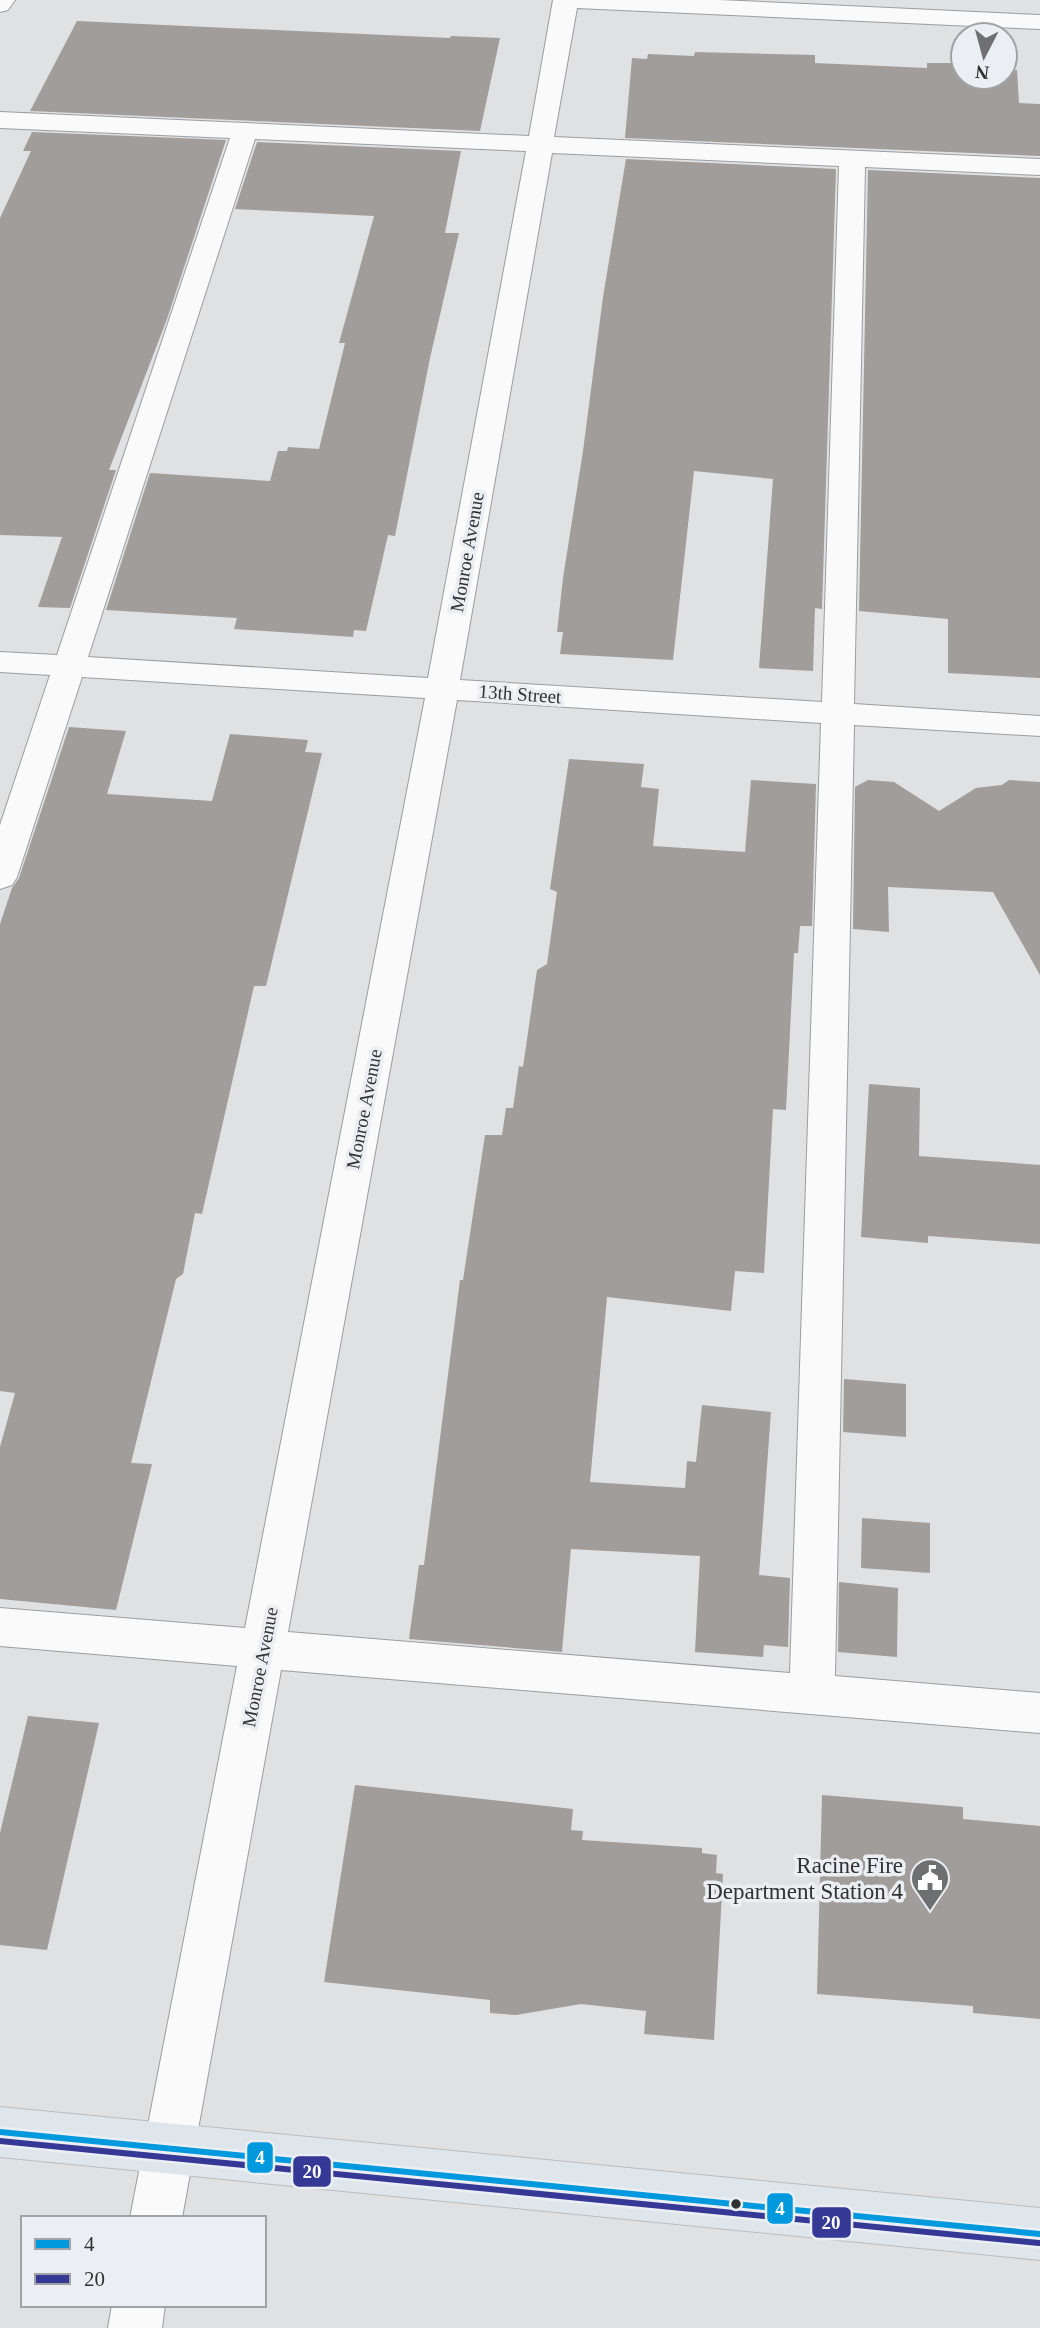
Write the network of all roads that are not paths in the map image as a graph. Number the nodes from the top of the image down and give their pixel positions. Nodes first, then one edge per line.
1 (2, 0) edge
2 (565, 0) edge
3 (0, 5) edge
4 (1040, 22) edge
5 (0, 120) edge
6 (245, 130) junction
7 (540, 145) junction
8 (852, 159) junction
9 (1040, 167) edge
10 (0, 662) edge
11 (69, 666) junction
12 (443, 689) junction
13 (837, 714) junction
14 (1040, 726) edge
15 (0, 877) edge
16 (0, 1627) edge
17 (263, 1649) junction
18 (812, 1694) junction
19 (1040, 1713) edge
20 (0, 2132) edge
21 (169, 2149) junction
22 (156, 2216) edge
23 (1040, 2234) edge
24 (139, 2307) edge
25 (135, 2328) edge

1 - 3 street
2 - 4 street
2 - 7 street, Monroe Avenue
5 - 6 street
6 - 7 street
6 - 11 street
7 - 8 street
7 - 12 street, Monroe Avenue
8 - 9 street
8 - 13 street
10 - 11 street, 13th Street
11 - 12 street, 13th Street
11 - 15 street
12 - 13 street, 13th Street
12 - 17 street, Monroe Avenue
13 - 14 street, 13th Street
13 - 18 street
16 - 17 street
17 - 18 street
17 - 21 street, Monroe Avenue
18 - 19 street
20 - 21 main road
21 - 22 street, Monroe Avenue
21 - 23 main road
24 - 25 street

